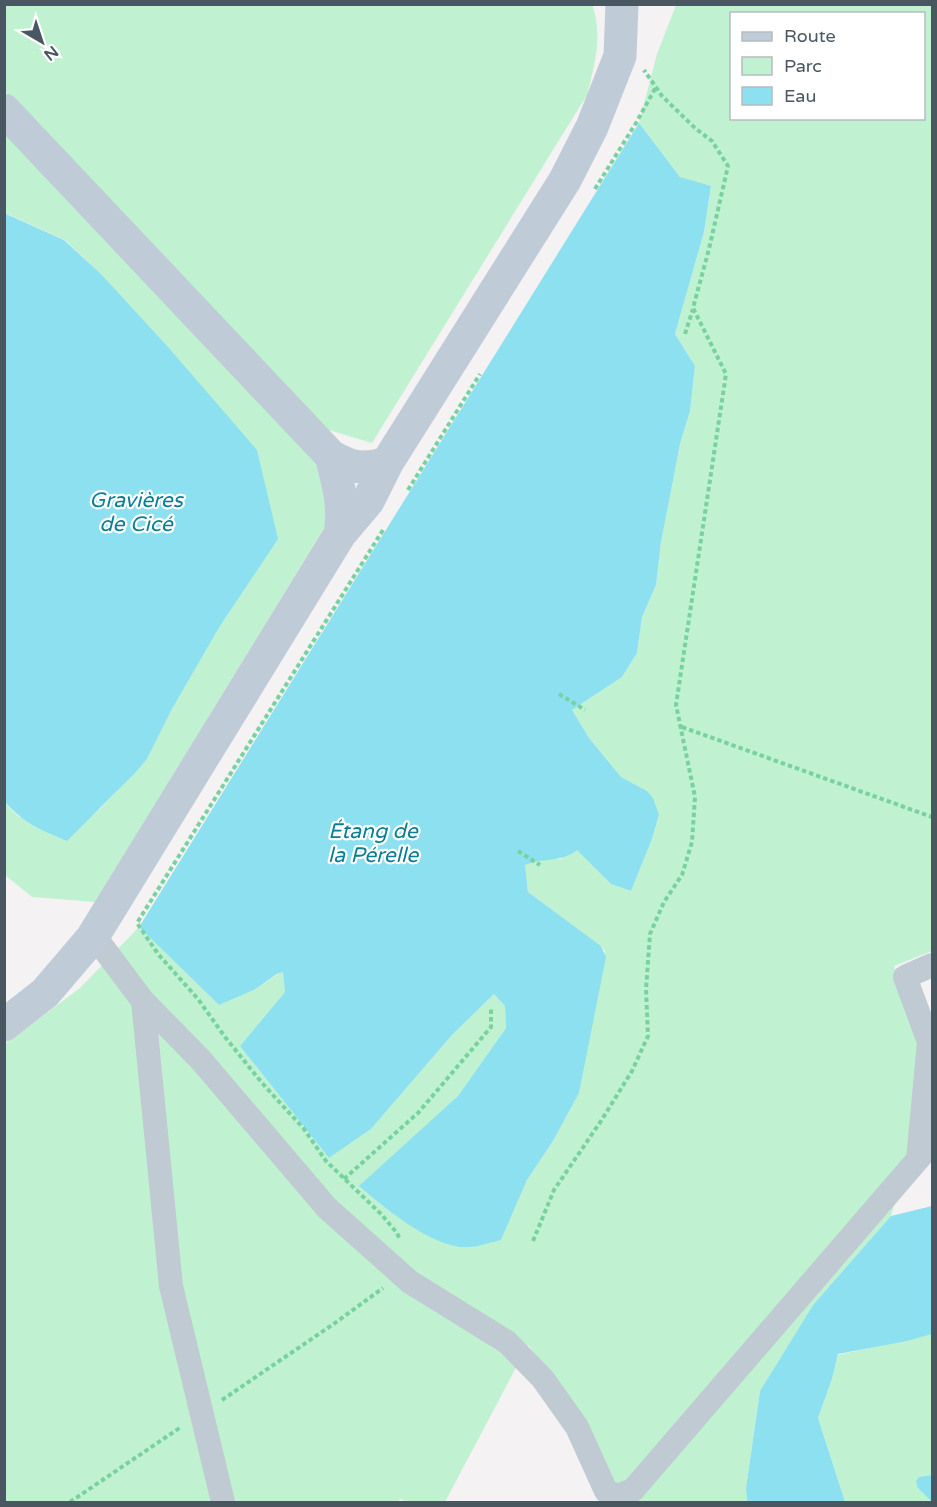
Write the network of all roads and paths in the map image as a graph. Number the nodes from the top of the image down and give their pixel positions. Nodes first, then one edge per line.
1 (622, 4) edge
2 (642, 69) dead end
3 (656, 87) junction
4 (4, 110) edge
5 (592, 193) dead end
6 (693, 308) junction
7 (685, 334) dead end
8 (482, 370) dead end
9 (331, 456) junction
10 (387, 463) junction
11 (408, 490) dead end
12 (389, 520) dead end
13 (340, 534) junction
14 (559, 694) dead end
15 (585, 710) dead end
16 (682, 727) junction
17 (933, 818) edge
18 (518, 852) dead end
19 (540, 865) dead end
20 (92, 938) junction
21 (933, 965) edge
22 (143, 1001) junction
23 (491, 1009) dead end
24 (4, 1025) edge
25 (925, 1151) edge
26 (344, 1179) junction
27 (533, 1241) dead end
28 (402, 1249) dead end
29 (402, 1274) junction
30 (201, 1413) junction
31 (70, 1503) edge
32 (222, 1503) edge

1 - 10 main road
2 - 3 path
3 - 5 path
3 - 6 path
4 - 9 main road
6 - 7 path
6 - 16 path
8 - 11 path
9 - 10 main road
9 - 13 main road
10 - 13 main road
12 - 26 path
13 - 20 main road
14 - 15 path
16 - 17 path
16 - 27 path
18 - 19 path
20 - 22 street
20 - 24 main road
21 - 25 street
22 - 29 street
22 - 30 street
23 - 26 path
25 - 29 street
26 - 28 path
29 - 30 path
30 - 31 path
30 - 32 street

